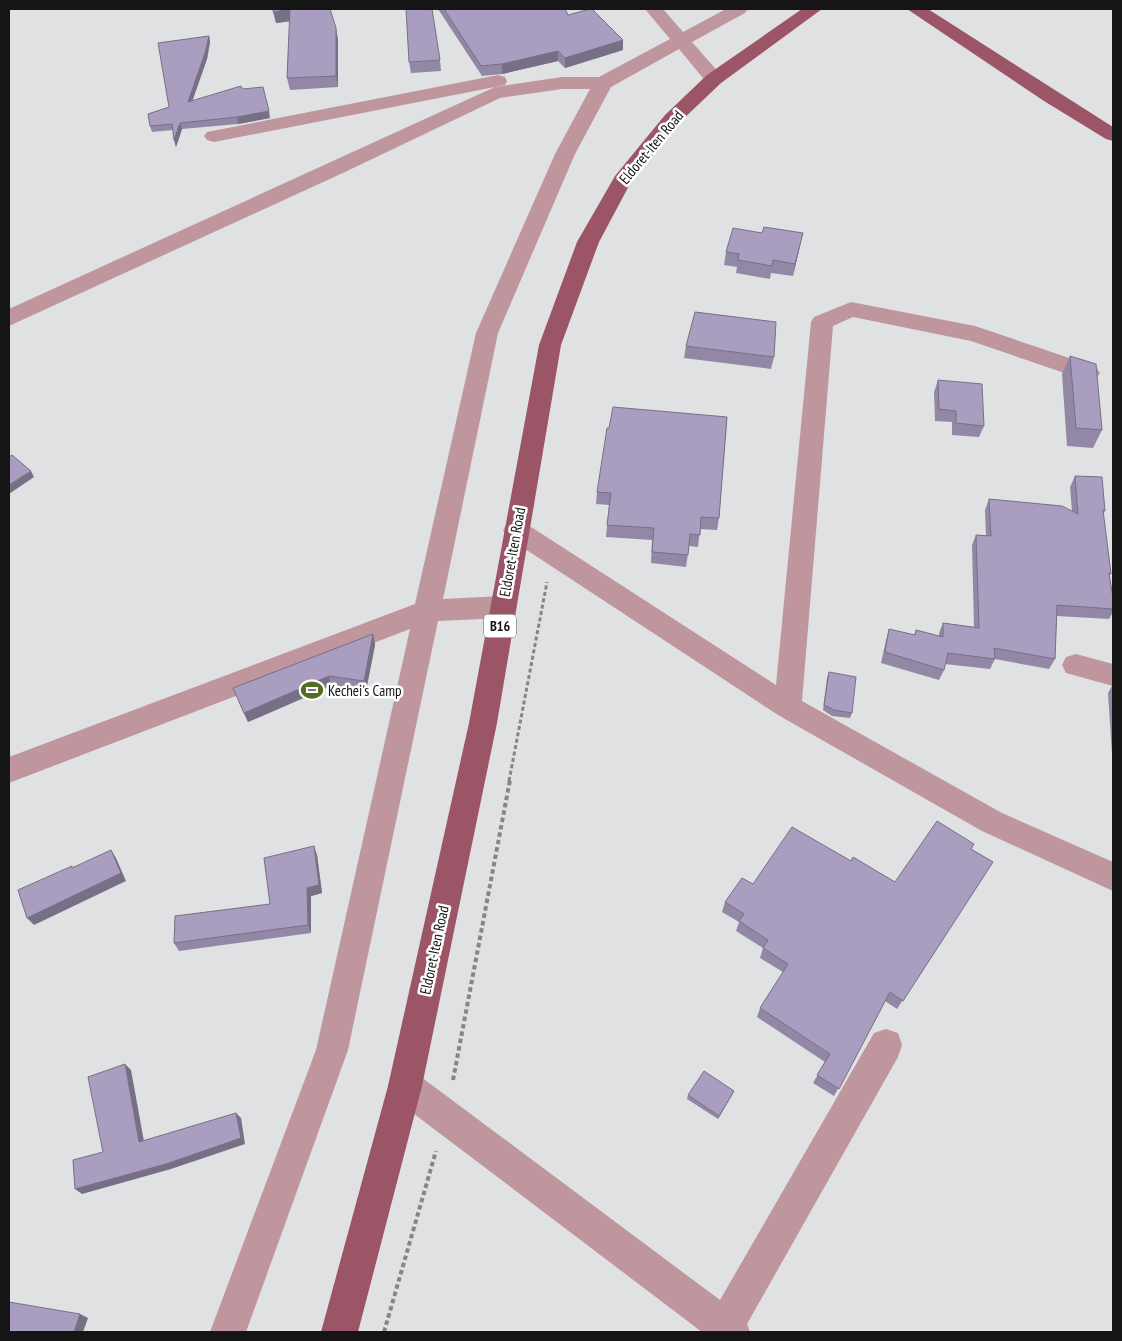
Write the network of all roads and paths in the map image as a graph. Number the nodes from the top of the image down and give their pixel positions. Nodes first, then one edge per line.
1 (654, 9) edge
2 (739, 9) edge
3 (813, 9) edge
4 (916, 9) edge
5 (680, 42) junction
6 (714, 79) junction
7 (603, 82) junction
8 (535, 86) junction
9 (1113, 135) edge
10 (214, 136) dead end
11 (9, 318) edge
12 (1088, 373) edge
13 (516, 530) junction
14 (552, 555) junction
15 (503, 606) junction
16 (427, 612) junction
17 (1076, 665) dead end
18 (1113, 675) edge
19 (788, 707) junction
20 (9, 770) edge
21 (1113, 877) edge
22 (886, 1046) dead end
23 (405, 1086) junction
24 (446, 1117) junction
25 (728, 1329) edge
26 (228, 1332) edge
27 (339, 1332) edge
28 (384, 1332) edge

1 - 5 street
2 - 5 street
3 - 6 main road, Eldoret-Iten Road / B16
4 - 9 main road
5 - 6 street
5 - 7 street
6 - 13 main road, Eldoret-Iten Road / B16
7 - 8 street
7 - 16 street
8 - 10 street
8 - 11 street
12 - 19 street
13 - 14 street
13 - 15 main road, Eldoret-Iten Road / B16
14 - 19 street
14 - 24 path
15 - 16 street
15 - 23 main road, Eldoret-Iten Road / B16
16 - 20 street
16 - 26 street
17 - 18 street
19 - 21 street
22 - 25 street
23 - 24 street
23 - 27 main road, Eldoret-Iten Road / B16
24 - 25 street
24 - 28 path

